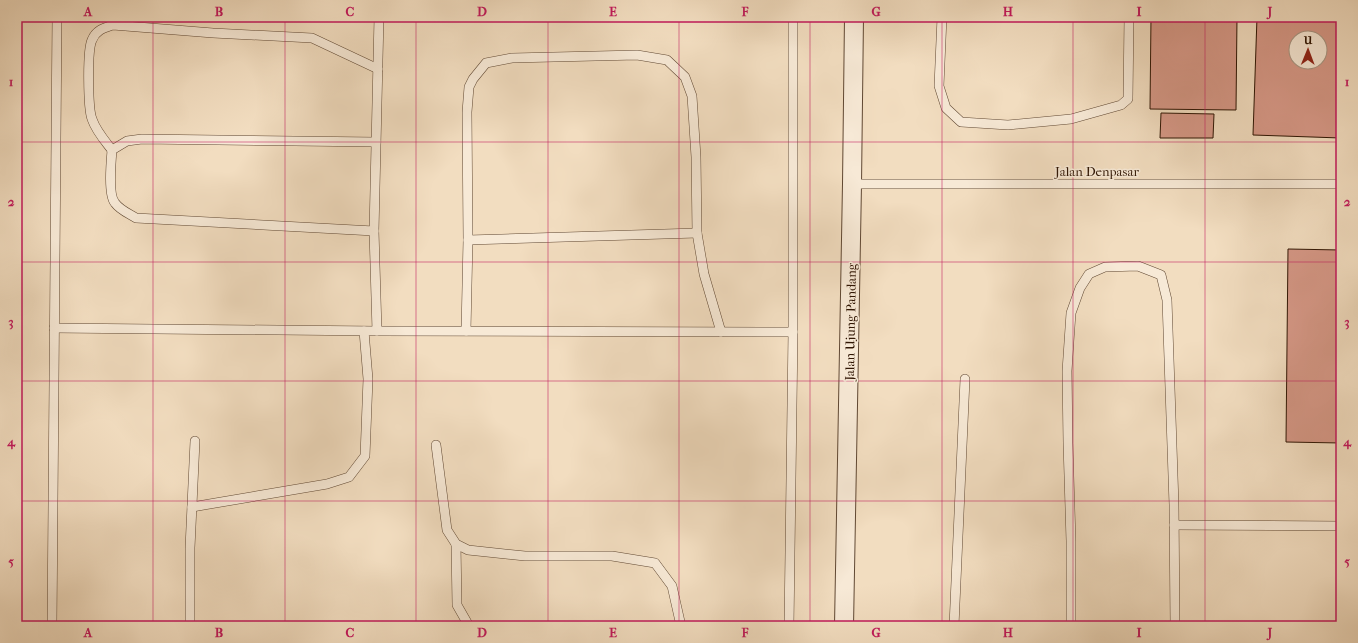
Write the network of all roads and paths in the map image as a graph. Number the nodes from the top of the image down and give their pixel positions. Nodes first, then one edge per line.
1 (57, 17) edge
2 (379, 17) edge
3 (793, 17) edge
4 (854, 17) edge
5 (942, 17) edge
6 (1129, 17) edge
7 (378, 69) junction
8 (376, 142) junction
9 (112, 150) junction
10 (852, 184) junction
11 (1341, 184) edge
12 (374, 231) junction
13 (697, 233) junction
14 (468, 240) junction
15 (54, 328) junction
16 (364, 331) junction
17 (377, 331) junction
18 (466, 331) junction
19 (721, 332) junction
20 (794, 332) junction
21 (965, 379) dead end
22 (195, 441) dead end
23 (436, 445) dead end
24 (192, 507) junction
25 (1174, 525) junction
26 (1341, 526) edge
27 (456, 544) junction
28 (52, 626) edge
29 (190, 626) edge
30 (469, 626) edge
31 (681, 626) edge
32 (789, 626) edge
33 (844, 626) edge
34 (954, 626) edge
35 (1070, 626) edge
36 (1175, 626) edge

1 - 15 lane
2 - 7 lane
3 - 20 lane
4 - 10 street, Jalan Ujung Pandang
5 - 6 lane
7 - 8 lane
7 - 9 lane
8 - 9 lane
8 - 12 lane
9 - 12 lane
10 - 11 lane, Jalan Denpasar
10 - 33 street, Jalan Ujung Pandang
12 - 17 lane
13 - 14 lane
13 - 14 lane
13 - 19 lane
14 - 18 lane
15 - 16 lane
15 - 28 lane
16 - 17 lane
16 - 24 lane
17 - 18 lane
18 - 19 lane
19 - 20 lane
20 - 32 lane
21 - 34 lane
22 - 24 lane
23 - 27 lane
24 - 29 lane
25 - 26 lane
25 - 35 lane
25 - 36 lane
27 - 30 lane
27 - 31 lane

